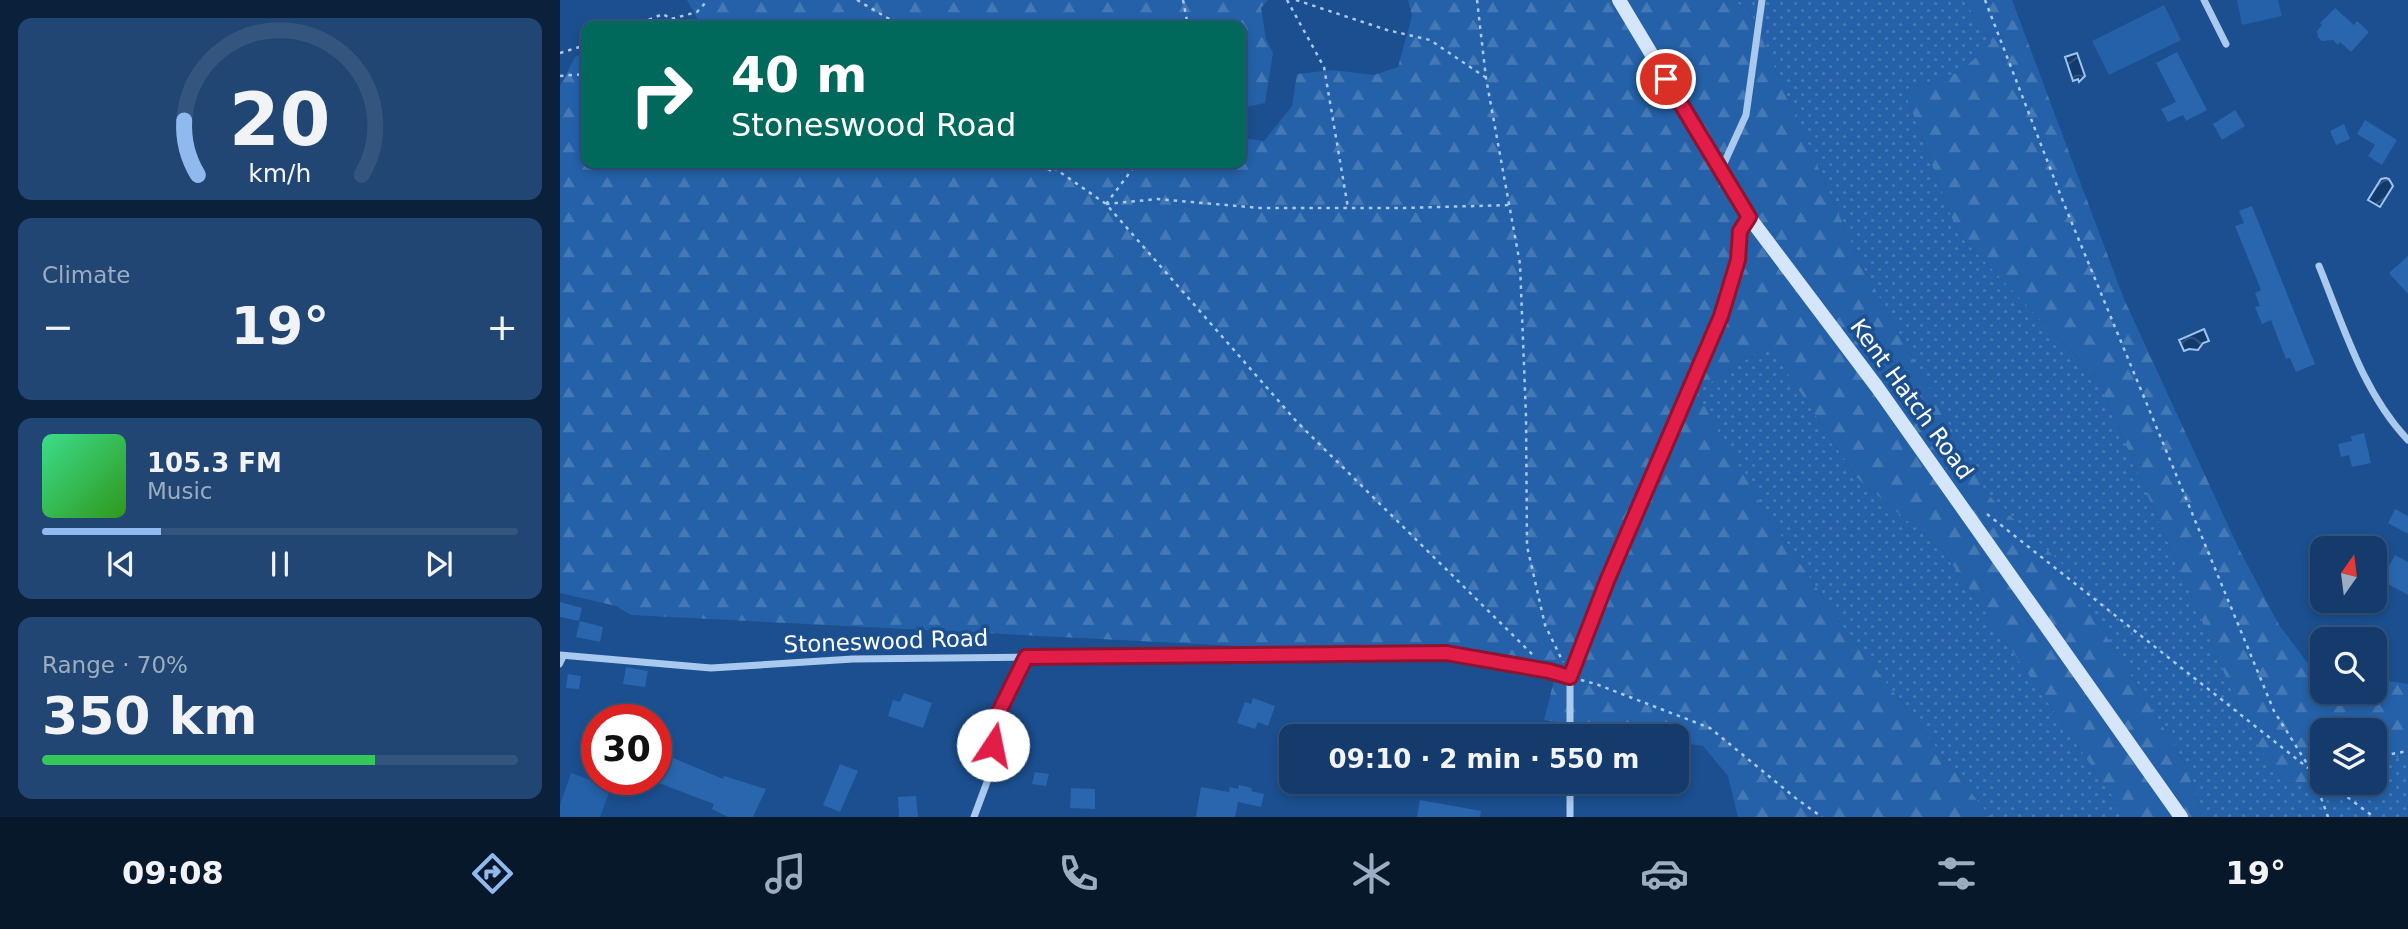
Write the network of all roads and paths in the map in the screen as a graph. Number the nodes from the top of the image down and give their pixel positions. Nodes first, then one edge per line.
1 (708, 0) edge
2 (858, 0) edge
3 (1183, 0) edge
4 (1287, 0) edge
5 (1296, 0) edge
6 (1477, 0) edge
7 (1619, 0) edge
8 (1762, 0) edge
9 (1985, 0) edge
10 (2204, 0) edge
11 (646, 21) edge
12 (893, 21) edge
13 (1187, 21) edge
14 (2226, 44) dead end
15 (581, 47) edge
16 (560, 53) edge
17 (581, 74) edge
18 (560, 76) edge
19 (1486, 78) junction
20 (1045, 168) edge
21 (1053, 168) edge
22 (1133, 168) edge
23 (1720, 171) junction
24 (1060, 174) junction
25 (1107, 204) junction
26 (1511, 205) junction
27 (1348, 208) junction
28 (1749, 217) junction
29 (2319, 266) dead end
30 (2408, 440) edge
31 (1985, 513) dead end
32 (563, 655) edge
33 (1026, 657) junction
34 (560, 665) edge
35 (1549, 671) junction
36 (1570, 677) junction
37 (1570, 724) edge
38 (2408, 751) edge
39 (2387, 755) edge
40 (2310, 768) edge
41 (2310, 769) edge
42 (1570, 794) edge
43 (2320, 795) edge
44 (2344, 795) edge
45 (974, 817) edge
46 (1570, 817) edge
47 (1822, 817) edge
48 (2181, 817) edge
49 (2328, 817) edge
50 (2374, 817) edge

1 - 11 path
2 - 12 path
3 - 13 path
4 - 27 path
5 - 19 path
6 - 19 path
7 - 23 main road, Kent Hatch Road
8 - 23 street
9 - 40 path
10 - 14 street
15 - 16 path
17 - 18 path
19 - 26 path
20 - 24 path
21 - 24 path
22 - 25 path
23 - 28 main road, Kent Hatch Road
24 - 25 path
25 - 27 path
25 - 35 path
26 - 27 path
26 - 36 path
28 - 36 street
28 - 48 main road, Kent Hatch Road
29 - 30 street
31 - 41 path
32 - 33 street, Stoneswood Road
32 - 34 lane
33 - 35 street, Stoneswood Road
33 - 45 street
35 - 36 street, Stoneswood Road
36 - 37 street
36 - 47 path
38 - 39 path
42 - 46 street
43 - 49 path
44 - 50 path

